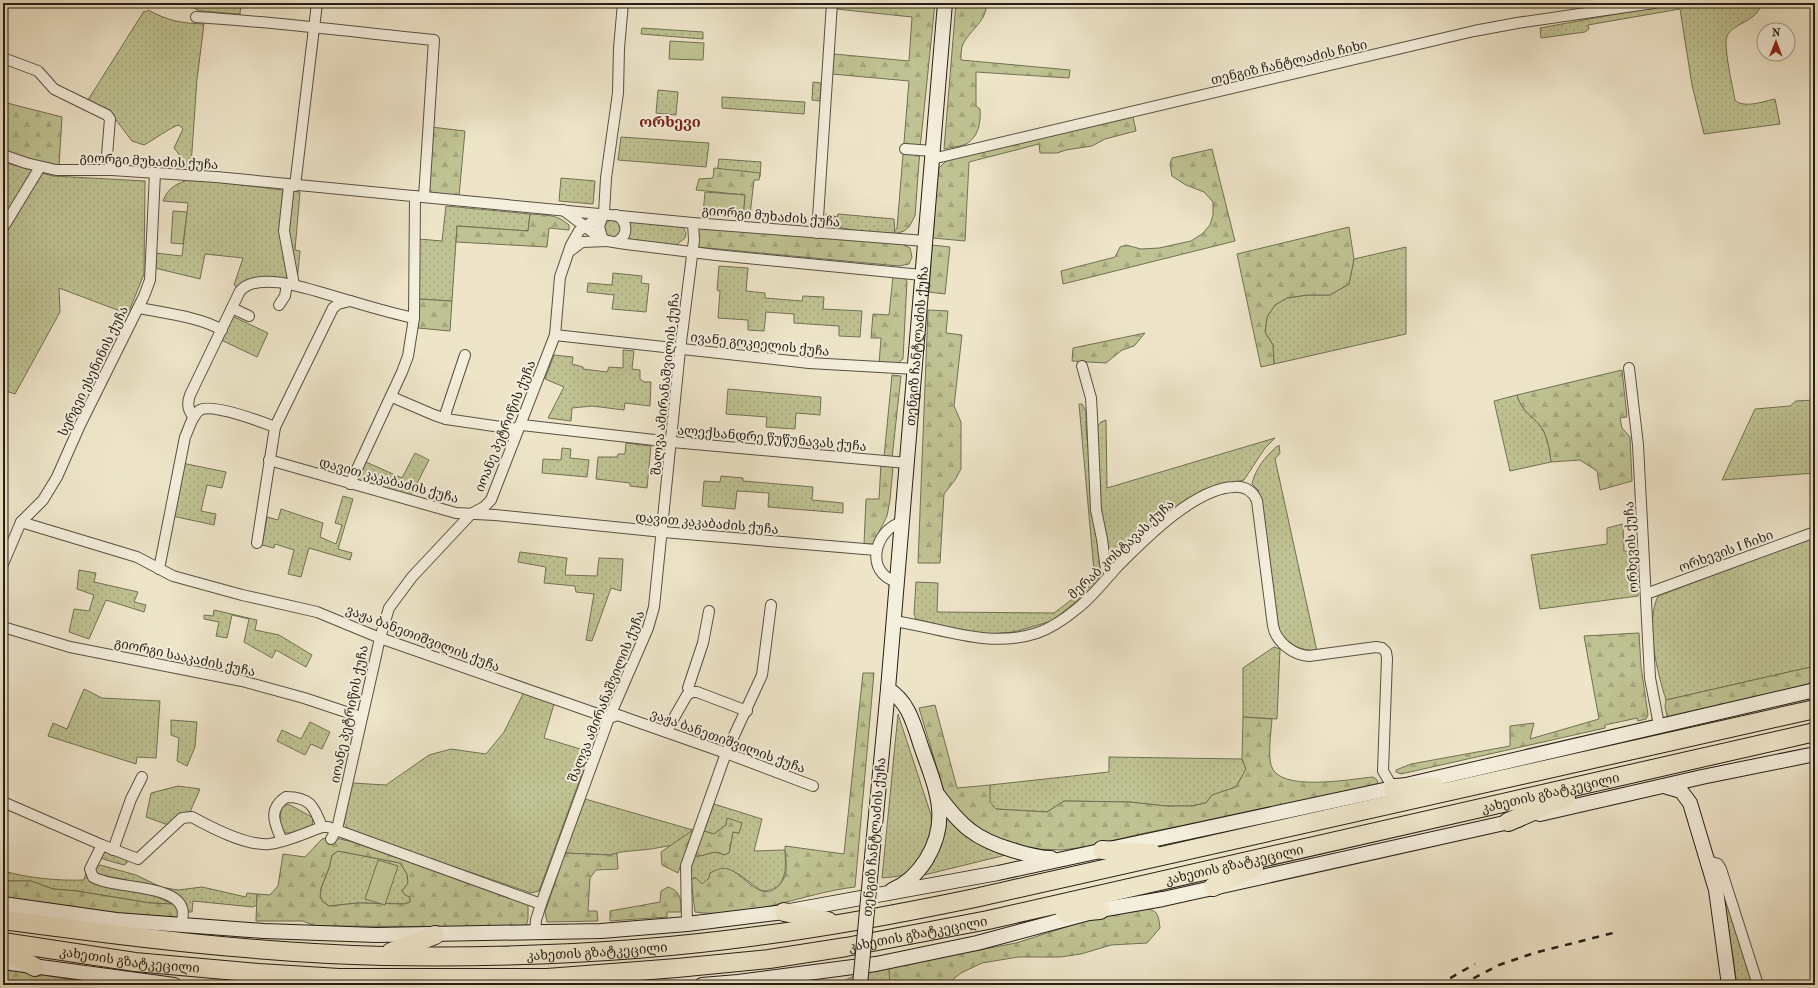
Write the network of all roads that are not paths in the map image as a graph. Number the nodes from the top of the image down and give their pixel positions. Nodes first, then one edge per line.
1 (317, 3) edge
2 (623, 3) edge
3 (832, 3) edge
4 (945, 3) edge
5 (1654, 3) edge
6 (196, 17) dead end
7 (314, 28) junction
8 (3, 58) edge
9 (905, 149) dead end
10 (3, 155) edge
11 (932, 155) junction
12 (40, 167) junction
13 (112, 170) junction
14 (155, 173) junction
15 (292, 185) junction
16 (420, 197) junction
17 (563, 210) junction
18 (604, 213) junction
19 (616, 215) junction
20 (693, 223) junction
21 (584, 226) junction
22 (3, 228) edge
23 (817, 233) junction
24 (609, 240) junction
25 (925, 241) junction
26 (568, 252) junction
27 (692, 252) junction
28 (922, 275) junction
29 (290, 285) junction
30 (350, 301) junction
31 (279, 305) dead end
32 (139, 308) junction
33 (232, 308) junction
34 (249, 316) dead end
35 (414, 318) junction
36 (222, 330) junction
37 (555, 335) junction
38 (680, 350) junction
39 (464, 355) dead end
40 (1082, 366) dead end
41 (1629, 368) dead end
42 (914, 369) junction
43 (392, 397) junction
44 (194, 417) junction
45 (446, 419) junction
46 (522, 425) junction
47 (275, 427) junction
48 (672, 442) junction
49 (269, 460) junction
50 (907, 463) junction
51 (350, 484) junction
52 (471, 514) junction
53 (21, 522) junction
54 (902, 522) junction
55 (663, 532) junction
56 (1815, 532) edge
57 (257, 543) dead end
58 (876, 550) junction
59 (3, 564) edge
60 (159, 569) junction
61 (1111, 574) junction
62 (897, 582) junction
63 (1646, 594) junction
64 (771, 604) dead end
65 (709, 611) dead end
66 (894, 621) junction
67 (3, 627) edge
68 (380, 638) junction
69 (888, 689) junction
70 (1815, 690) edge
71 (692, 692) junction
72 (1815, 710) edge
73 (747, 711) junction
74 (361, 717) junction
75 (609, 718) junction
76 (1659, 725) junction
77 (666, 732) junction
78 (1815, 732) edge
79 (726, 753) junction
80 (1815, 754) edge
81 (142, 777) dead end
82 (1702, 777) junction
83 (1604, 780) junction
84 (1480, 784) junction
85 (813, 786) dead end
86 (1661, 786) junction
87 (1394, 788) junction
88 (938, 794) junction
89 (3, 802) edge
90 (1690, 803) junction
91 (1508, 822) junction
92 (322, 827) junction
93 (337, 829) junction
94 (331, 839) dead end
95 (282, 841) junction
96 (102, 845) junction
97 (113, 850) junction
98 (1102, 850) junction
99 (1290, 852) junction
100 (1170, 855) junction
101 (1072, 857) junction
102 (1708, 861) junction
103 (1213, 887) junction
104 (875, 896) junction
105 (3, 904) edge
106 (541, 904) junction
107 (1100, 910) junction
108 (784, 912) junction
109 (3, 920) edge
110 (988, 920) junction
111 (182, 923) junction
112 (687, 924) junction
113 (839, 924) junction
114 (535, 933) junction
115 (436, 935) junction
116 (3, 942) edge
117 (3, 950) edge
118 (383, 956) junction
119 (3, 962) edge
120 (35, 967) junction
121 (259, 973) junction
122 (174, 985) edge
123 (322, 985) edge
124 (702, 985) edge
125 (860, 985) edge
126 (1729, 985) edge
127 (1758, 985) edge

1 - 7 street
2 - 18 street
3 - 23 street
4 - 11 street, თენგიზ ჩანტლაძის ქუჩა
5 - 11 street, თენგიზ ჩანტლაძის ჩიხი
6 - 7 street
7 - 15 street
7 - 16 street
8 - 13 street
9 - 11 street, თენგიზ ჩანტლაძის ჩიხი
10 - 12 street, გიორგი მუხაძის ქუჩა
11 - 25 street, თენგიზ ჩანტლაძის ქუჩა
12 - 13 street, გიორგი მუხაძის ქუჩა
12 - 22 street
13 - 14 street, გიორგი მუხაძის ქუჩა
14 - 15 street, გიორგი მუხაძის ქუჩა
14 - 32 street, სერგეი ესენინის ქუჩა
15 - 16 street, გიორგი მუხაძის ქუჩა
15 - 29 street
16 - 17 street, გიორგი მუხაძის ქუჩა
16 - 35 street
17 - 18 street, გიორგი მუხაძის ქუჩა
17 - 21 street
18 - 19 street, გიორგი მუხაძის ქუჩა
18 - 21 street
18 - 24 street
19 - 20 street, გიორგი მუხაძის ქუჩა
19 - 24 street
20 - 23 street, გიორგი მუხაძის ქუჩა
20 - 27 street, შალვა ამირანაშვილის ქუჩა
21 - 24 street
21 - 26 street, იოანე პეტრიწის ქუჩა
23 - 25 street, გიორგი მუხაძის ქუჩა
24 - 26 street
24 - 27 street
25 - 28 street, თენგიზ ჩანტლაძის ქუჩა
26 - 37 street, იოანე პეტრიწის ქუჩა
27 - 28 street
27 - 38 street, შალვა ამირანაშვილის ქუჩა
28 - 42 street, თენგიზ ჩანტლაძის ქუჩა
29 - 30 street
29 - 31 street
29 - 33 street
30 - 35 street
30 - 47 street
32 - 36 street
32 - 53 street, სერგეი ესენინის ქუჩა
33 - 34 street
33 - 36 street
35 - 43 street
36 - 44 street
37 - 38 street, ივანე გოკიელის ქუჩა
37 - 46 street, იოანე პეტრიწის ქუჩა
38 - 42 street, ივანე გოკიელის ქუჩა
38 - 48 street, შალვა ამირანაშვილის ქუჩა
39 - 45 street
40 - 61 street
41 - 63 street, ორხევის ქუჩა
42 - 50 street, თენგიზ ჩანტლაძის ქუჩა
43 - 45 street, ალექსანდრე წუწუნავას ქუჩა
43 - 51 street
44 - 47 street
44 - 60 street
45 - 46 street, ალექსანდრე წუწუნავას ქუჩა
46 - 48 street, ალექსანდრე წუწუნავას ქუჩა
46 - 52 street, იოანე პეტრიწის ქუჩა
47 - 49 street
48 - 50 street, ალექსანდრე წუწუნავას ქუჩა
48 - 55 street, შალვა ამირანაშვილის ქუჩა
49 - 51 street, დავით კაკაბაძის ქუჩა
49 - 57 street
50 - 54 street, თენგიზ ჩანტლაძის ქუჩა
51 - 52 street, დავით კაკაბაძის ქუჩა
52 - 55 street, დავით კაკაბაძის ქუჩა
52 - 68 street, იოანე პეტრიწის ქუჩა
53 - 59 street, სერგეი ესენინის ქუჩა
53 - 60 street, ვაჟა ბანეთიშვილის ქუჩა
54 - 58 street
54 - 62 street, თენგიზ ჩანტლაძის ქუჩა
55 - 58 street, დავით კაკაბაძის ქუჩა
55 - 75 street, შალვა ამირანაშვილის ქუჩა
56 - 63 street, ორხევის I ჩიხი
58 - 62 street
60 - 68 street, ვაჟა ბანეთიშვილის ქუჩა
61 - 66 street, მერაბ კოსტავას ქუჩა
61 - 87 street, მერაბ კოსტავას ქუჩა
62 - 66 street, თენგიზ ჩანტლაძის ქუჩა
63 - 76 street, ორხევის ქუჩა
64 - 73 street
65 - 71 street
66 - 69 street, თენგიზ ჩანტლაძის ქუჩა
67 - 74 street, გიორგი სააკაძის ქუჩა
68 - 74 street, იოანე პეტრიწის ქუჩა
68 - 75 street, ვაჟა ბანეთიშვილის ქუჩა
69 - 88 street, თენგიზ ჩანტლაძის ქუჩა
69 - 125 street, თენგიზ ჩანტლაძის ქუჩა, bridge
70 - 76 street, კახეთის გზატკეცილი
71 - 73 street
71 - 77 street
72 - 84 highway, კახეთის გზატკეცილი
73 - 79 street
74 - 93 street, იოანე პეტრიწის ქუჩა
75 - 77 street, ვაჟა ბანეთიშვილის ქუჩა
75 - 106 street, შალვა ამირანაშვილის ქუჩა
76 - 87 street, კახეთის გზატკეცილი
77 - 79 street, ვაჟა ბანეთიშვილის ქუჩა
78 - 83 highway, კახეთის გზატკეცილი
79 - 85 street, ვაჟა ბანეთიშვილის ქუჩა
79 - 112 street
80 - 82 street, კახეთის გზატკეცილი
81 - 97 street
82 - 86 street, კახეთის გზატკეცილი
82 - 90 street
83 - 91 highway
83 - 99 highway, კახეთის გზატკეცილი
84 - 87 highway
84 - 100 highway, კახეთის გზატკეცილი
86 - 90 street
86 - 91 street, კახეთის გზატკეცილი
87 - 98 street, კახეთის გზატკეცილი
88 - 101 street, თენგიზ ჩანტლაძის ქუჩა
88 - 104 street, თენგიზ ჩანტლაძის ქუჩა
89 - 96 street
90 - 102 street
91 - 103 street, კახეთის გზატკეცილი
92 - 93 street
92 - 95 street
92 - 95 street
93 - 94 street, იოანე პეტრიწის ქუჩა
93 - 106 street
95 - 97 street
96 - 97 street
96 - 111 street
98 - 100 highway
98 - 101 street, კახეთის გზატკეცილი
99 - 103 highway
99 - 110 highway, კახეთის გზატკეცილი
100 - 113 highway, კახეთის გზატკეცილი
101 - 104 street, კახეთის გზატკეცილი
102 - 126 street
102 - 127 street
103 - 107 street, კახეთის გზატკეცილი
104 - 108 street, კახეთის გზატკეცილი
105 - 111 street, კახეთის გზატკეცილი
106 - 114 street, შალვა ამირანაშვილის ქუჩა
107 - 110 highway
107 - 124 street, კახეთის გზატკეცილი
108 - 112 street, კახეთის გზატკეცილი
108 - 113 highway
109 - 118 highway, კახეთის გზატკეცილი
110 - 121 highway, კახეთის გზატკეცილი
111 - 115 street, კახეთის გზატკეცილი
112 - 114 street, კახეთის გზატკეცილი
113 - 118 highway, კახეთის გზატკეცილი
114 - 115 street, კახეთის გზატკეცილი
115 - 118 highway
116 - 121 highway, კახეთის გზატკეცილი
117 - 120 highway
119 - 120 street, კახეთის გზატკეცილი
120 - 122 street, კახეთის გზატკეცილი
121 - 123 highway

